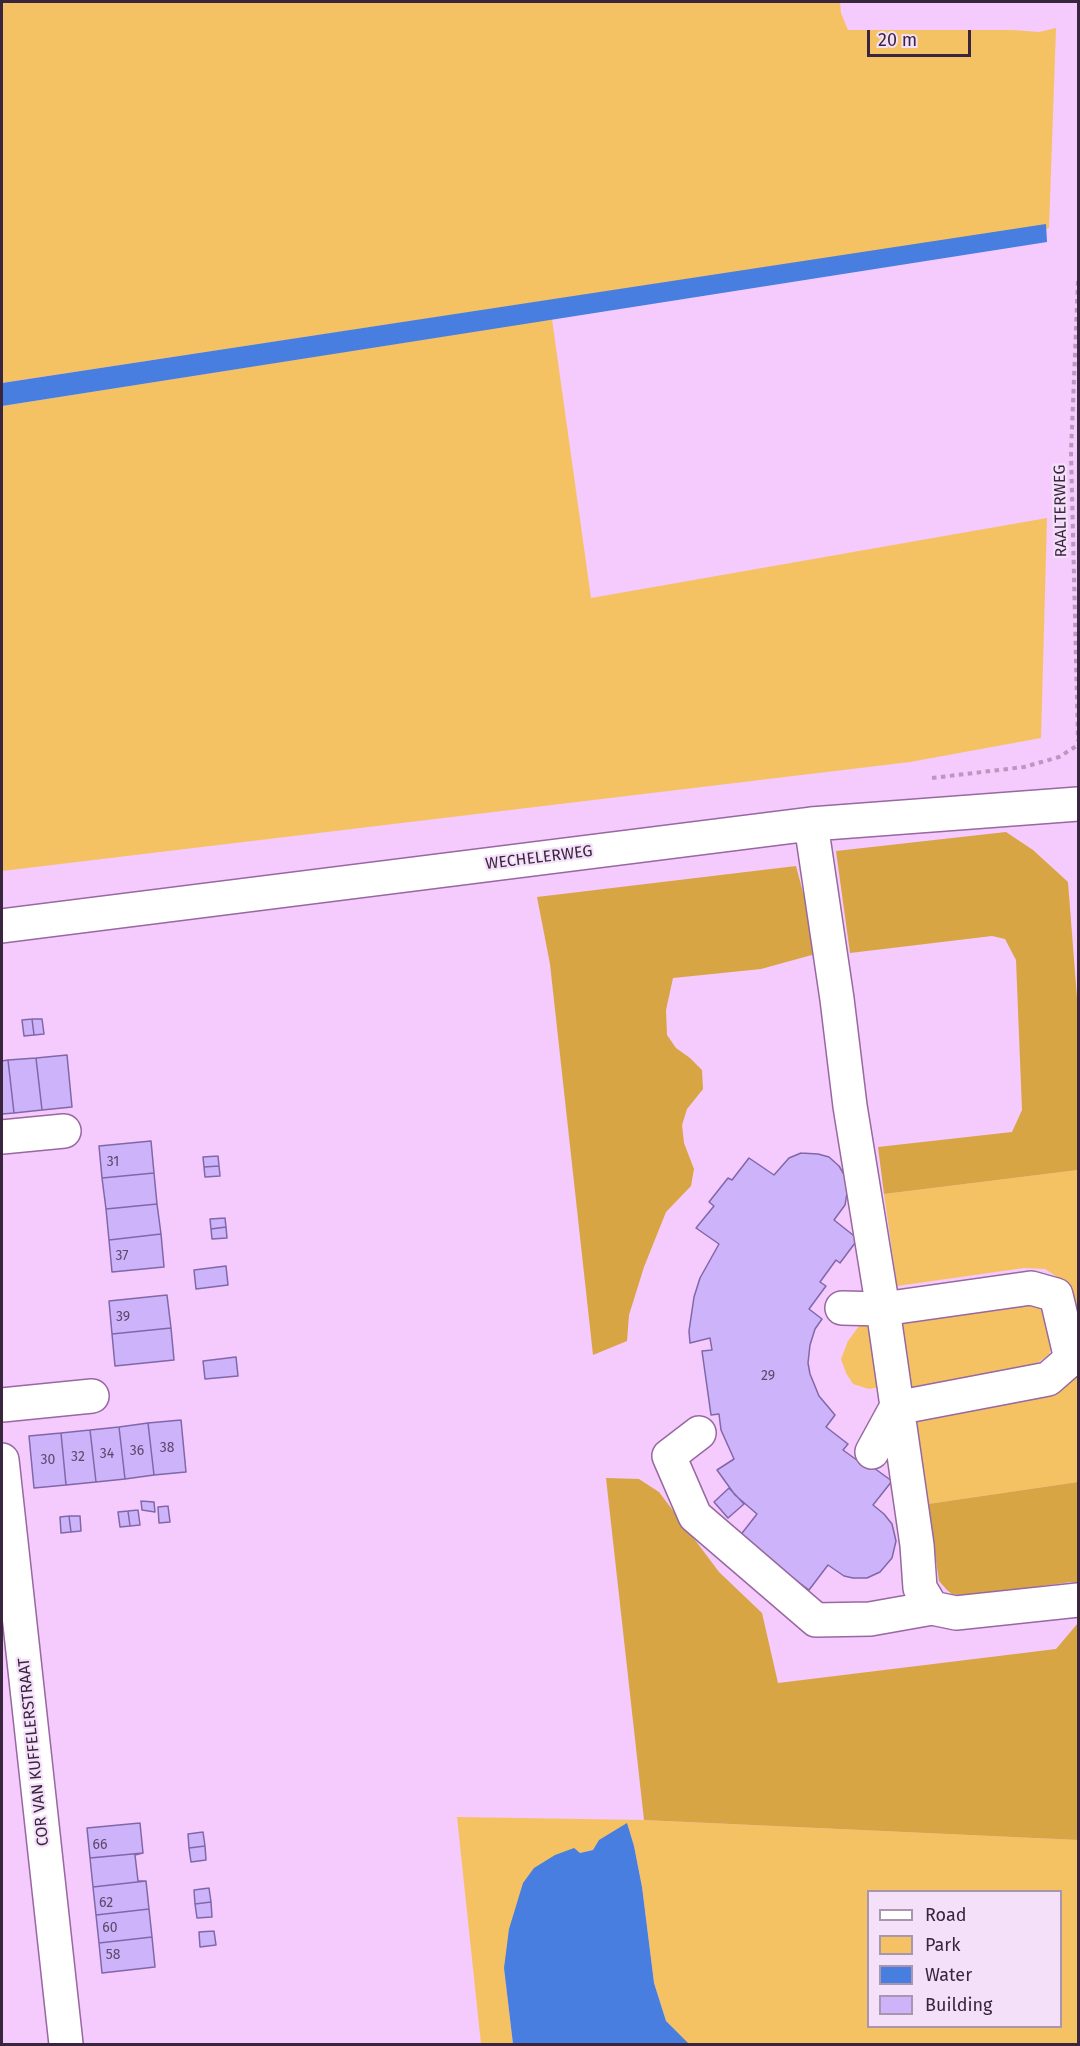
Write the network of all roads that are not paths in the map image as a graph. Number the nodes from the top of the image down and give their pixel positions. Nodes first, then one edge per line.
1 (1078, 804) edge
2 (812, 824) junction
3 (2, 926) edge
4 (64, 1131) dead end
5 (2, 1137) edge
6 (842, 1308) dead end
7 (883, 1309) junction
8 (92, 1396) dead end
9 (2, 1405) edge
10 (896, 1408) junction
11 (699, 1433) dead end
12 (872, 1452) dead end
13 (2, 1460) edge
14 (1078, 1600) edge
15 (932, 1608) junction
16 (66, 2044) edge

1 - 2 street, WECHELERWEG
2 - 3 street, WECHELERWEG
2 - 7 street
4 - 5 street
6 - 7 street
7 - 10 street
7 - 10 street
8 - 9 street
10 - 12 street
10 - 15 street
11 - 15 street
13 - 16 street, COR VAN KUFFELERSTRAAT
14 - 15 street

